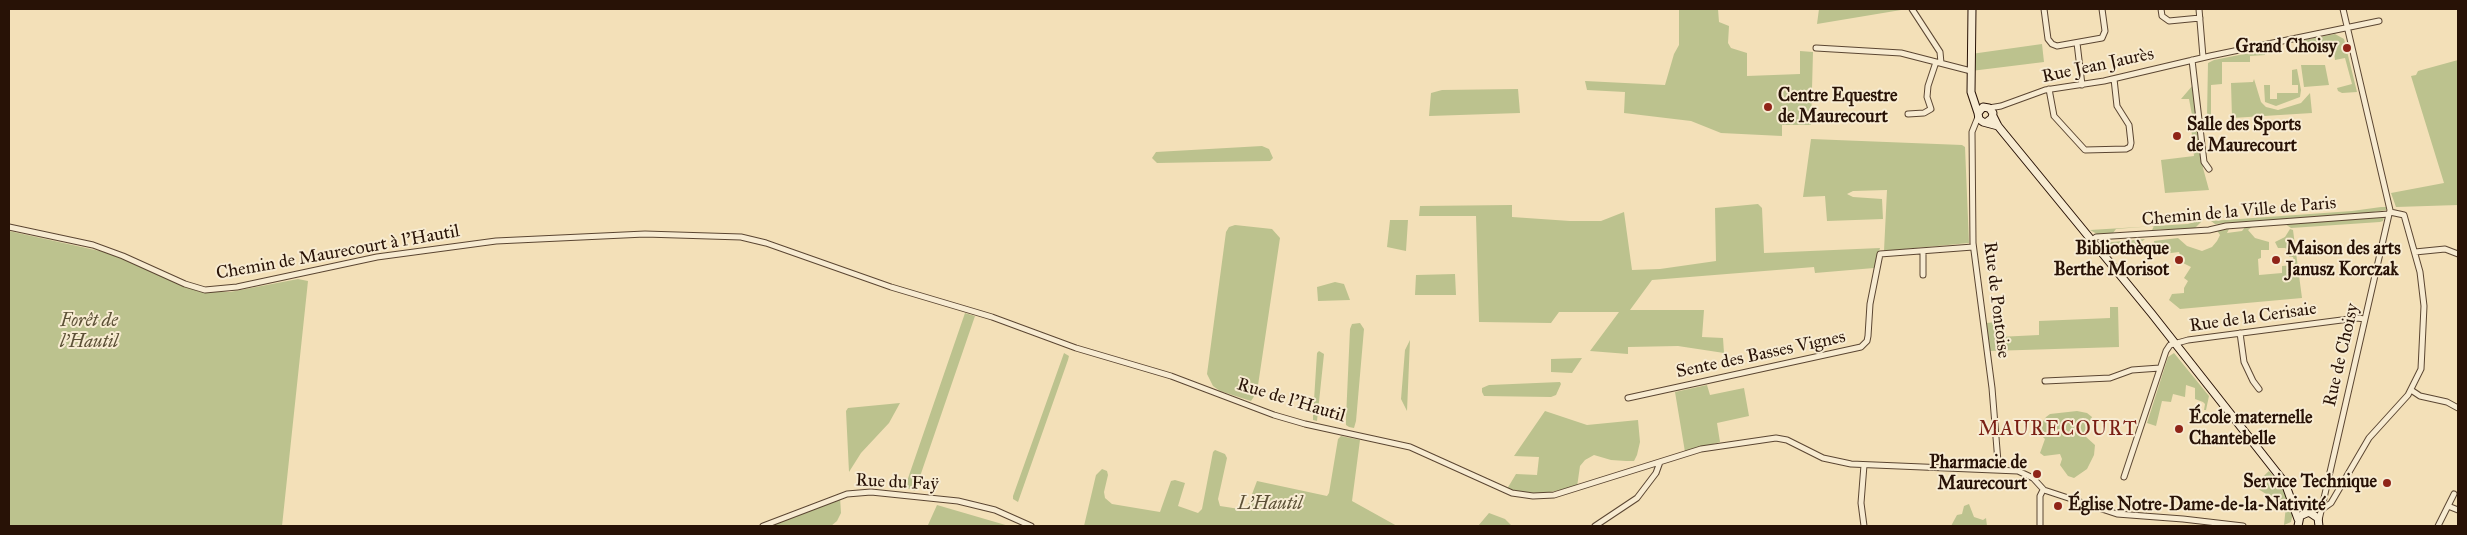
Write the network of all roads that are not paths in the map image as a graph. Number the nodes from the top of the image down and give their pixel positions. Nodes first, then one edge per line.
1 (1912, 9) edge
2 (1972, 9) edge
3 (2044, 9) edge
4 (2102, 9) edge
5 (2161, 9) edge
6 (2199, 9) edge
7 (2343, 9) edge
8 (2200, 18) junction
9 (2379, 21) dead end
10 (2347, 27) junction
11 (2077, 43) junction
12 (1816, 48) dead end
13 (2203, 57) junction
14 (2192, 60) junction
15 (1938, 62) junction
16 (1971, 71) junction
17 (2114, 79) junction
18 (2082, 85) junction
19 (2049, 89) junction
20 (1972, 93) junction
21 (1990, 111) junction
22 (1908, 114) dead end
23 (1981, 118) junction
24 (1998, 126) junction
25 (2209, 169) dead end
26 (2390, 213) junction
27 (9, 228) edge
28 (2090, 238) junction
29 (1973, 247) junction
30 (1923, 251) junction
31 (2415, 252) junction
32 (2458, 254) edge
33 (1923, 275) dead end
34 (913, 294) joint
35 (2365, 319) junction
36 (2240, 333) junction
37 (2175, 343) junction
38 (2160, 368) junction
39 (2045, 381) dead end
40 (2259, 389) dead end
41 (2411, 390) junction
42 (1628, 398) dead end
43 (2458, 408) edge
44 (1998, 458) junction
45 (1660, 462) junction
46 (1864, 465) junction
47 (1994, 469) junction
48 (2018, 471) junction
49 (2124, 477) dead end
50 (2046, 491) junction
51 (2291, 494) junction
52 (2454, 494) dead end
53 (2321, 502) junction
54 (2331, 502) junction
55 (2448, 506) junction
56 (2458, 510) edge
57 (2321, 511) junction
58 (2309, 513) junction
59 (2296, 523) edge
60 (2320, 524) edge
61 (763, 526) edge
62 (1031, 526) edge
63 (1595, 526) edge
64 (1864, 526) edge
65 (2040, 526) edge
66 (2243, 526) edge
67 (2438, 526) edge

1 - 15 street
2 - 16 main road
3 - 11 street
4 - 11 street
5 - 8 street
6 - 8 street
7 - 10 street, Rue de Choisy
8 - 13 street
9 - 10 street
10 - 13 street, Rue Jean Jaurès
10 - 26 street, Rue de Choisy
11 - 18 street
12 - 15 street
13 - 14 street, Rue Jean Jaurès
14 - 17 street, Rue Jean Jaurès
14 - 25 street
15 - 16 street
15 - 22 street
16 - 20 main road
17 - 18 street, Rue Jean Jaurès
17 - 19 street
18 - 19 street, Rue Jean Jaurès
19 - 21 street, Rue Jean Jaurès
20 - 21 main road
20 - 23 main road
21 - 23 main road
21 - 23 main road
21 - 24 main road
23 - 24 main road
23 - 29 street, Rue de Pontoise
24 - 28 main road
26 - 28 street, Chemin de la Ville de Paris
26 - 31 street, Chemin de la Ville de Paris
26 - 35 street, Rue de Choisy
27 - 34 street, Chemin de Maurecourt à l'Hautil
28 - 37 main road
29 - 30 street, Sente des Basses Vignes
29 - 44 street, Rue de Pontoise
30 - 33 street
30 - 42 street, Sente des Basses Vignes
31 - 32 street
31 - 41 street
34 - 45 street, Rue de l'Hautil
35 - 36 street, Rue de la Cerisaie
35 - 53 street, Rue de Choisy
36 - 37 street, Rue de la Cerisaie
36 - 40 street
37 - 38 street
37 - 51 main road
38 - 39 street
38 - 49 street
41 - 43 street
41 - 54 street
44 - 47 street, Rue de Pontoise
44 - 48 street
45 - 46 street, Rue de l'Hautil
45 - 63 street
46 - 47 street, Rue de l'Hautil
46 - 64 street
47 - 48 street, Rue de l'Hautil
48 - 50 street
50 - 65 street
50 - 66 street
51 - 58 main road
51 - 59 main road
52 - 55 street
53 - 54 street
53 - 57 street, Rue de Choisy
53 - 58 street
54 - 57 street
55 - 56 street
55 - 67 street
57 - 60 street, Rue de Choisy
58 - 59 main road
58 - 60 main road
61 - 62 street, Rue du Faÿ

